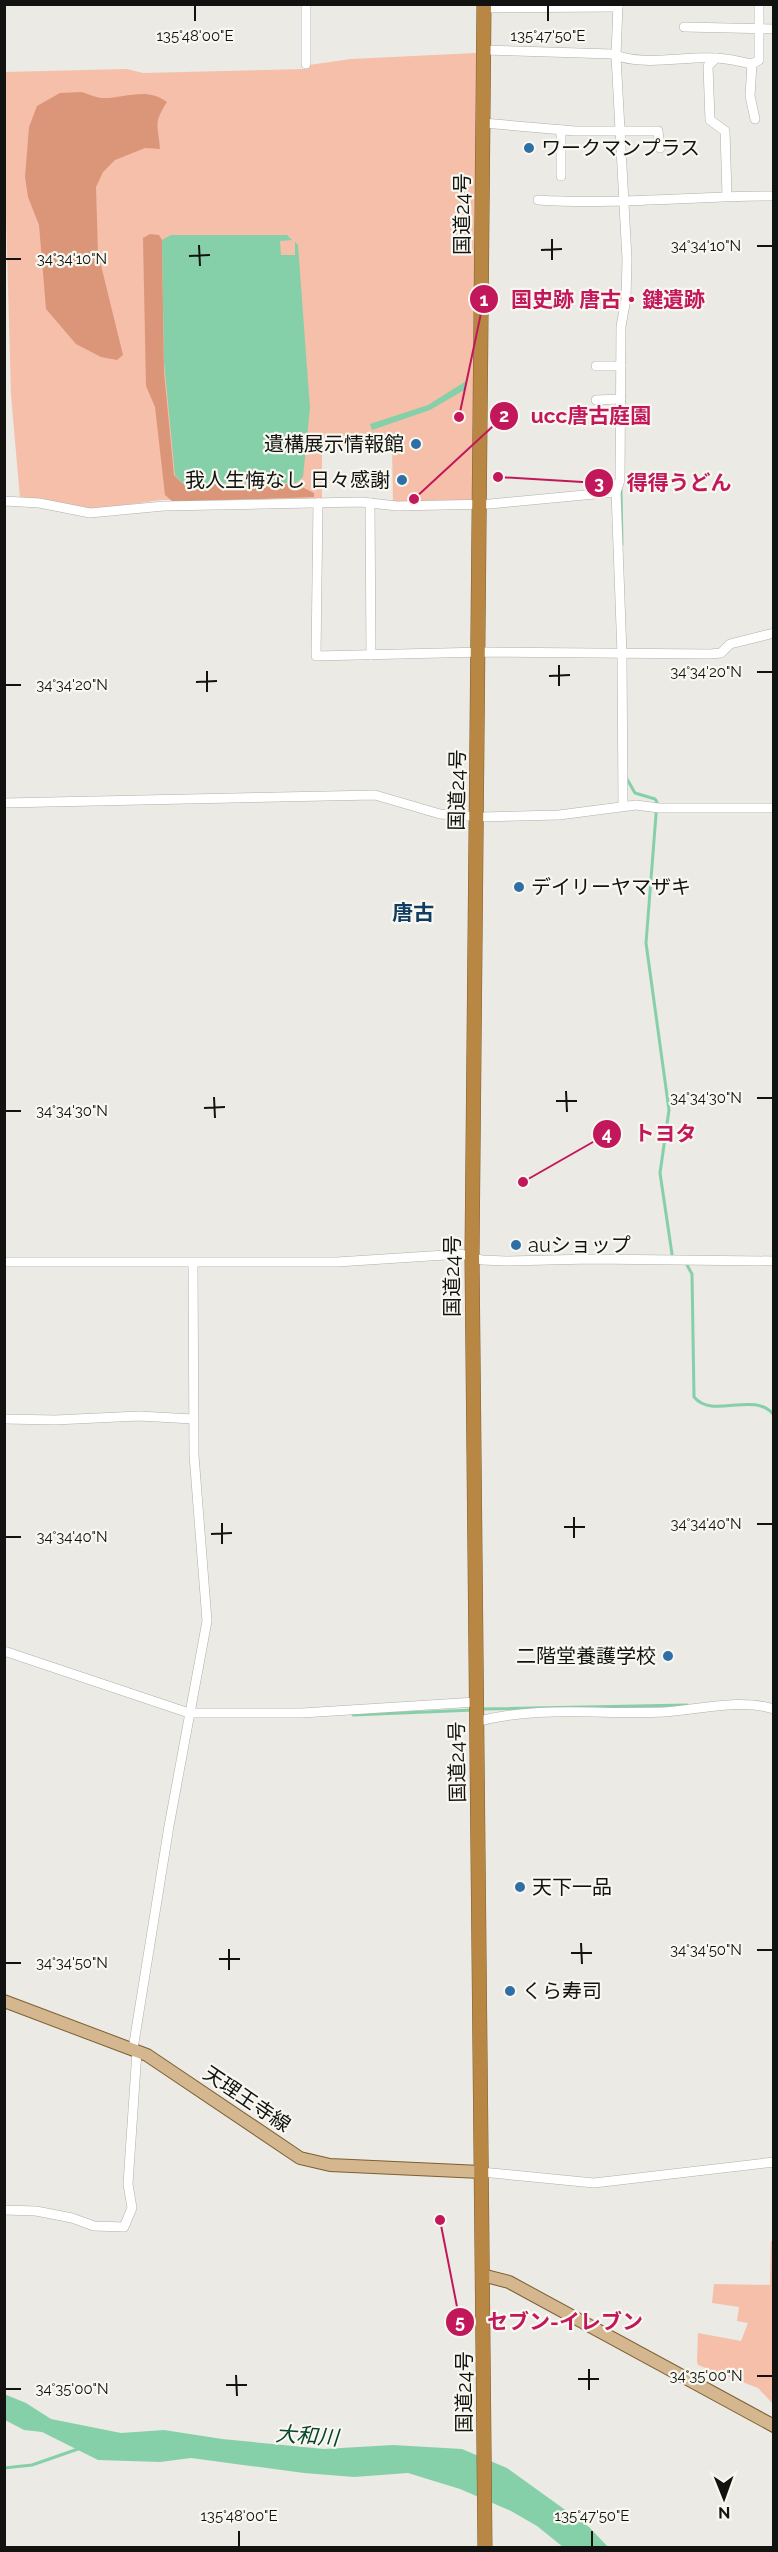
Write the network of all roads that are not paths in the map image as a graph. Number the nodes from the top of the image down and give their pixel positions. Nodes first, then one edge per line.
1 (306, 4) edge
2 (759, 4) edge
3 (484, 6) edge
4 (548, 6) edge
5 (580, 6) edge
6 (618, 6) edge
7 (684, 27) dead end
8 (758, 28) junction
9 (774, 29) edge
10 (484, 50) junction
11 (616, 56) junction
12 (716, 58) junction
13 (306, 64) dead end
14 (752, 64) junction
15 (755, 119) dead end
16 (483, 123) junction
17 (561, 130) junction
18 (622, 132) junction
19 (660, 148) dead end
20 (561, 176) dead end
21 (727, 196) junction
22 (774, 196) edge
23 (538, 200) dead end
24 (626, 203) junction
25 (597, 366) dead end
26 (621, 366) junction
27 (621, 399) junction
28 (596, 400) dead end
29 (616, 492) junction
30 (4, 501) edge
31 (318, 503) junction
32 (370, 503) junction
33 (480, 504) junction
34 (774, 633) edge
35 (477, 653) junction
36 (625, 654) junction
37 (371, 655) junction
38 (4, 803) edge
39 (623, 806) junction
40 (774, 808) edge
41 (476, 816) junction
42 (472, 1256) junction
43 (774, 1261) edge
44 (4, 1262) edge
45 (193, 1263) junction
46 (4, 1419) edge
47 (193, 1419) junction
48 (4, 1651) edge
49 (476, 1701) junction
50 (774, 1709) edge
51 (189, 1713) junction
52 (476, 1722) junction
53 (4, 2001) edge
54 (135, 2050) junction
55 (774, 2162) edge
56 (481, 2172) junction
57 (4, 2210) edge
58 (482, 2275) junction
59 (774, 2426) edge
60 (485, 2545) edge

1 - 13 street
2 - 8 street
3 - 4 street
3 - 10 highway, 国道24号
4 - 5 street
5 - 6 street
6 - 11 street
7 - 8 street
8 - 9 street
8 - 14 street
10 - 11 street
10 - 16 highway, 国道24号
11 - 12 street
11 - 18 street
12 - 14 street
12 - 21 street
14 - 15 street
16 - 17 street
16 - 33 highway, 国道24号
17 - 18 street
17 - 20 street
18 - 19 street
18 - 24 street
21 - 22 street
21 - 24 street
23 - 24 street
24 - 26 street
25 - 26 street
26 - 27 street
27 - 28 street
27 - 29 street
29 - 33 street
29 - 36 street
30 - 31 street
31 - 32 street
31 - 37 street
32 - 33 street
32 - 37 street
33 - 35 highway, 国道24号
34 - 36 street
35 - 36 street
35 - 37 street
35 - 41 highway, 国道24号
36 - 39 street
38 - 41 street
39 - 40 street
39 - 41 street
41 - 42 highway, 国道24号
42 - 43 street
42 - 45 street
42 - 49 highway, 国道24号
44 - 45 street
45 - 47 street
46 - 47 street
47 - 51 street
48 - 51 street
49 - 51 street
49 - 52 highway, 国道24号
50 - 52 street
51 - 54 street
52 - 56 highway, 国道24号
53 - 54 main road, 天理王寺線
54 - 56 main road, 天理王寺線
54 - 57 street
55 - 56 street
56 - 58 highway, 国道24号
58 - 59 main road
58 - 60 highway, 国道24号

